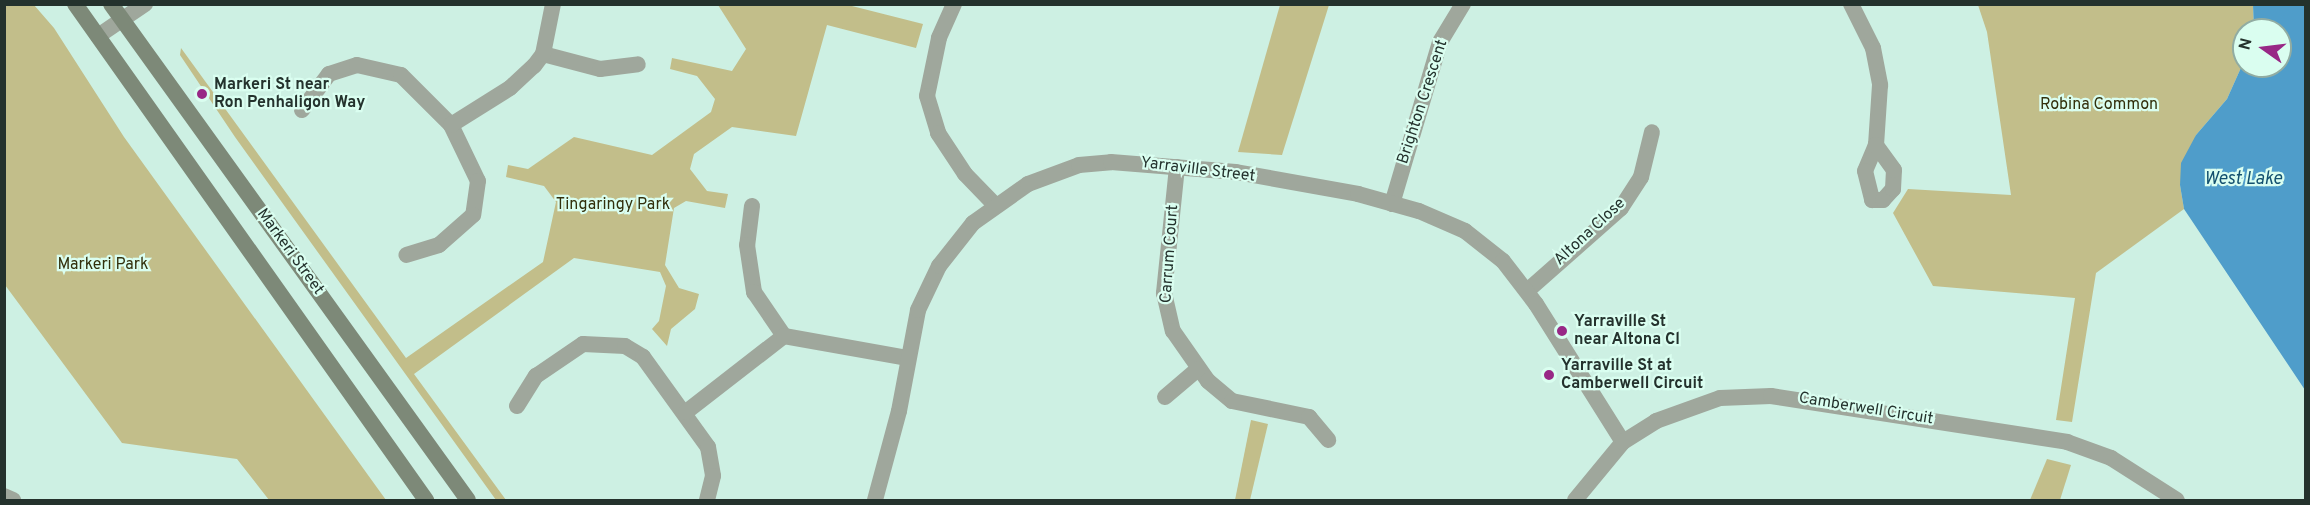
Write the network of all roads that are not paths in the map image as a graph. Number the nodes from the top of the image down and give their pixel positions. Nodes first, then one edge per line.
1 (75, 4) edge
2 (111, 4) edge
3 (145, 4) edge
4 (554, 4) edge
5 (954, 4) edge
6 (1462, 4) edge
7 (1851, 4) edge
8 (122, 20) junction
9 (98, 36) junction
10 (543, 54) junction
11 (638, 64) dead end
12 (302, 110) dead end
13 (451, 125) junction
14 (1652, 132) dead end
15 (1876, 145) dead end
16 (1177, 167) junction
17 (1392, 204) junction
18 (995, 205) junction
19 (752, 206) dead end
20 (407, 255) dead end
21 (1527, 291) junction
22 (784, 336) junction
23 (908, 358) junction
24 (1198, 369) junction
25 (1165, 397) dead end
26 (517, 406) dead end
27 (686, 412) junction
28 (1328, 440) dead end
29 (1623, 442) junction
30 (4, 496) edge
31 (12, 501) edge
32 (426, 501) edge
33 (468, 501) edge
34 (707, 501) edge
35 (875, 501) edge
36 (1575, 501) edge
37 (2177, 501) edge

1 - 9 main road, Markeri Street
2 - 8 main road, Markeri Street
3 - 8 street
4 - 10 street
5 - 18 street
6 - 17 street, Brighton Crescent
7 - 15 street
8 - 9 street
8 - 33 main road, Markeri Street
9 - 32 main road, Markeri Street
10 - 11 street
10 - 13 street
12 - 13 street
13 - 20 street
14 - 21 street, Altona Close
16 - 17 street, Yarraville Street
16 - 18 street, Yarraville Street
16 - 24 street, Carrum Court
17 - 21 street, Yarraville Street
18 - 23 street, Yarraville Street
19 - 22 street
21 - 29 street, Yarraville Street
22 - 23 street
22 - 27 street
23 - 35 street, Yarraville Street
24 - 25 street
24 - 28 street, Carrum Court
26 - 27 street
27 - 34 street
29 - 36 street, Camberwell Circuit
29 - 37 street, Camberwell Circuit
30 - 31 street

